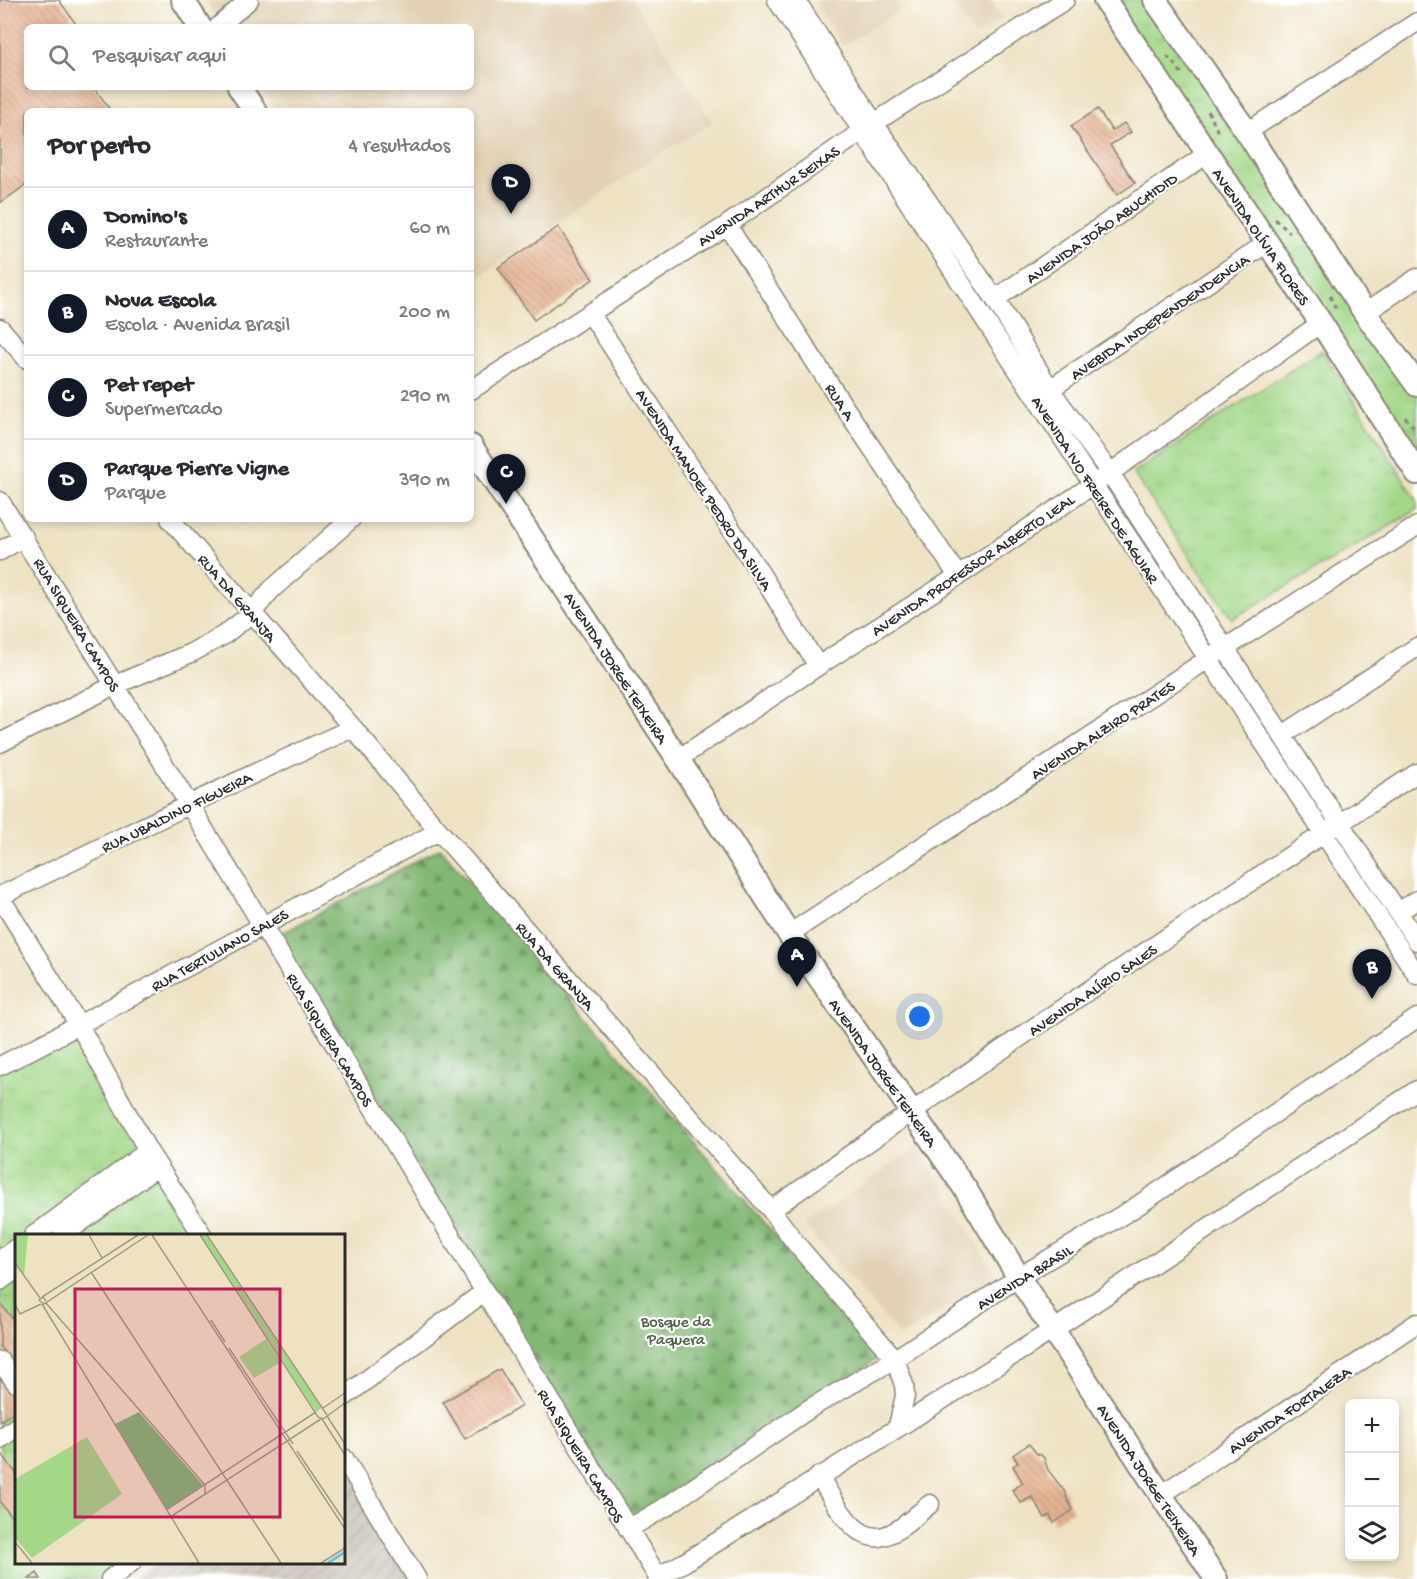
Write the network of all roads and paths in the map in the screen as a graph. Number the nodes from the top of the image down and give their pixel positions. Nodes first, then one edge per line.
1 (183, 0) edge
2 (249, 0) edge
3 (777, 0) edge
4 (796, 0) edge
5 (1065, 0) edge
6 (1105, 0) edge
7 (1155, 0) edge
8 (1417, 22) edge
9 (198, 24) edge
10 (221, 24) edge
11 (241, 90) edge
12 (253, 108) edge
13 (868, 127) junction
14 (1247, 132) junction
15 (1207, 154) junction
16 (727, 225) junction
17 (1267, 243) junction
18 (1417, 278) edge
19 (995, 299) junction
20 (590, 313) junction
21 (1365, 313) junction
22 (1321, 323) junction
23 (0, 328) edge
24 (24, 356) edge
25 (1417, 386) edge
26 (474, 388) edge
27 (1050, 389) junction
28 (1410, 445) edge
29 (474, 451) edge
30 (1110, 473) junction
31 (1417, 473) edge
32 (1092, 484) junction
33 (0, 501) edge
34 (173, 522) edge
35 (348, 522) edge
36 (1417, 526) edge
37 (24, 537) junction
38 (0, 551) edge
39 (958, 576) junction
40 (251, 614) junction
41 (1417, 647) edge
42 (1226, 648) junction
43 (1208, 659) junction
44 (818, 666) junction
45 (115, 685) junction
46 (352, 728) junction
47 (1283, 735) junction
48 (0, 744) edge
49 (678, 759) junction
50 (1417, 773) edge
51 (190, 806) junction
52 (1340, 823) junction
53 (439, 831) junction
54 (1322, 833) junction
55 (0, 896) edge
56 (1417, 900) edge
57 (1398, 912) junction
58 (262, 924) junction
59 (789, 934) junction
60 (1417, 941) edge
61 (1417, 975) edge
62 (1417, 1018) edge
63 (79, 1025) junction
64 (0, 1066) edge
65 (1417, 1090) edge
66 (912, 1111) junction
67 (153, 1158) junction
68 (771, 1210) junction
69 (36, 1234) edge
70 (64, 1234) edge
71 (202, 1234) edge
72 (15, 1249) edge
73 (0, 1260) edge
74 (15, 1270) edge
75 (1019, 1277) junction
76 (0, 1281) edge
77 (484, 1292) junction
78 (1417, 1323) edge
79 (1053, 1330) junction
80 (895, 1359) junction
81 (0, 1361) edge
82 (15, 1382) edge
83 (345, 1396) edge
84 (898, 1426) junction
85 (15, 1428) edge
86 (0, 1439) edge
87 (345, 1460) edge
88 (819, 1476) junction
89 (1161, 1495) junction
90 (930, 1504) dead end
91 (627, 1529) junction
92 (131, 1564) edge
93 (658, 1578) edge
94 (110, 1579) edge
95 (417, 1579) edge
96 (1216, 1579) edge

1 - 9 main road
2 - 10 street
3 - 13 street, AVENIDA IVO FREIRE DE AGUIAR
4 - 13 street, AVENIDA IVO FREIRE DE AGUIAR
5 - 13 street, AVENIDA ARTHUR SEIXAS
6 - 15 main road, AVENIDA OLÍVIA FLORES
7 - 14 main road
8 - 14 street
11 - 12 main road
13 - 16 street, AVENIDA ARTHUR SEIXAS
13 - 19 street, AVENIDA IVO FREIRE DE AGUIAR
13 - 32 street, AVENIDA IVO FREIRE DE AGUIAR
14 - 21 main road
15 - 17 main road, AVENIDA OLÍVIA FLORES
15 - 19 street, AVENIDA JOÃO ABUCHIDID
16 - 20 street, AVENIDA ARTHUR SEIXAS
16 - 39 street, RUA A
17 - 22 main road, AVENIDA OLÍVIA FLORES
17 - 27 street, AVEBIDA INDEPENDENDENCIA
18 - 21 street
19 - 27 street, AVENIDA IVO FREIRE DE AGUIAR
20 - 26 street, AVENIDA ARTHUR SEIXAS
20 - 44 street, AVENIDA MANOEL PEDRO DA SILVA
21 - 25 main road
22 - 28 main road, AVENIDA OLÍVIA FLORES
22 - 30 street, AVENIDA PROFESSOR ALBERTO LEAL
23 - 24 street
27 - 30 street, AVENIDA IVO FREIRE DE AGUIAR
28 - 31 main road, AVENIDA OLÍVIA FLORES
29 - 49 main road, AVENIDA JORGE TEIXEIRA
30 - 32 street, AVENIDA PROFESSOR ALBERTO LEAL
30 - 42 street, AVENIDA IVO FREIRE DE AGUIAR
32 - 39 street, AVENIDA PROFESSOR ALBERTO LEAL
32 - 43 street, AVENIDA IVO FREIRE DE AGUIAR
33 - 37 street, RUA SIQUEIRA CAMPOS
34 - 40 street, RUA DA GRANJA
35 - 40 street
36 - 42 street, AVENIDA ALZIRO PRATES
37 - 38 street
37 - 45 street, RUA SIQUEIRA CAMPOS
39 - 44 street, AVENIDA PROFESSOR ALBERTO LEAL
40 - 45 street
40 - 46 street, RUA DA GRANJA
41 - 47 street
42 - 43 street, AVENIDA ALZIRO PRATES
42 - 47 street, AVENIDA IVO FREIRE DE AGUIAR
43 - 54 street, AVENIDA IVO FREIRE DE AGUIAR
43 - 59 street, AVENIDA ALZIRO PRATES
44 - 49 street, AVENIDA PROFESSOR ALBERTO LEAL
45 - 48 street
45 - 51 street, RUA SIQUEIRA CAMPOS
46 - 51 street, RUA UBALDINO FIGUEIRA
46 - 53 street, RUA DA GRANJA
47 - 52 street, AVENIDA IVO FREIRE DE AGUIAR
49 - 59 main road, AVENIDA JORGE TEIXEIRA
50 - 52 street, AVENIDA ALÍRIO SALES
51 - 55 street, RUA UBALDINO FIGUEIRA
51 - 58 street, RUA SIQUEIRA CAMPOS
52 - 54 street, AVENIDA ALÍRIO SALES
52 - 57 street, AVENIDA IVO FREIRE DE AGUIAR
53 - 58 street, RUA TERTULIANO SALES
53 - 68 street, RUA DA GRANJA
54 - 61 street, AVENIDA IVO FREIRE DE AGUIAR
54 - 66 street, AVENIDA ALÍRIO SALES
55 - 63 street
56 - 57 street
57 - 60 street, AVENIDA IVO FREIRE DE AGUIAR
58 - 63 street, RUA TERTULIANO SALES
58 - 77 street, RUA SIQUEIRA CAMPOS
59 - 66 main road, AVENIDA JORGE TEIXEIRA
62 - 75 street, AVENIDA BRASIL
63 - 64 street, RUA TERTULIANO SALES
63 - 67 street
65 - 79 street
66 - 68 street, AVENIDA ALÍRIO SALES
66 - 75 main road, AVENIDA JORGE TEIXEIRA
67 - 69 street
67 - 70 street
67 - 71 street
68 - 80 street, RUA DA GRANJA
72 - 73 street
74 - 76 street
75 - 79 main road, AVENIDA JORGE TEIXEIRA
75 - 80 street, AVENIDA BRASIL
77 - 83 street
77 - 91 street, RUA SIQUEIRA CAMPOS
78 - 89 street, AVENIDA FORTALEZA
79 - 84 street
79 - 89 main road, AVENIDA JORGE TEIXEIRA
80 - 84 street, RUA DA GRANJA
80 - 91 street, AVENIDA BRASIL
81 - 82 street
84 - 88 street
85 - 86 street
87 - 95 street
88 - 90 street
88 - 93 street
89 - 96 main road, AVENIDA JORGE TEIXEIRA
91 - 93 street, RUA SIQUEIRA CAMPOS
92 - 94 street

